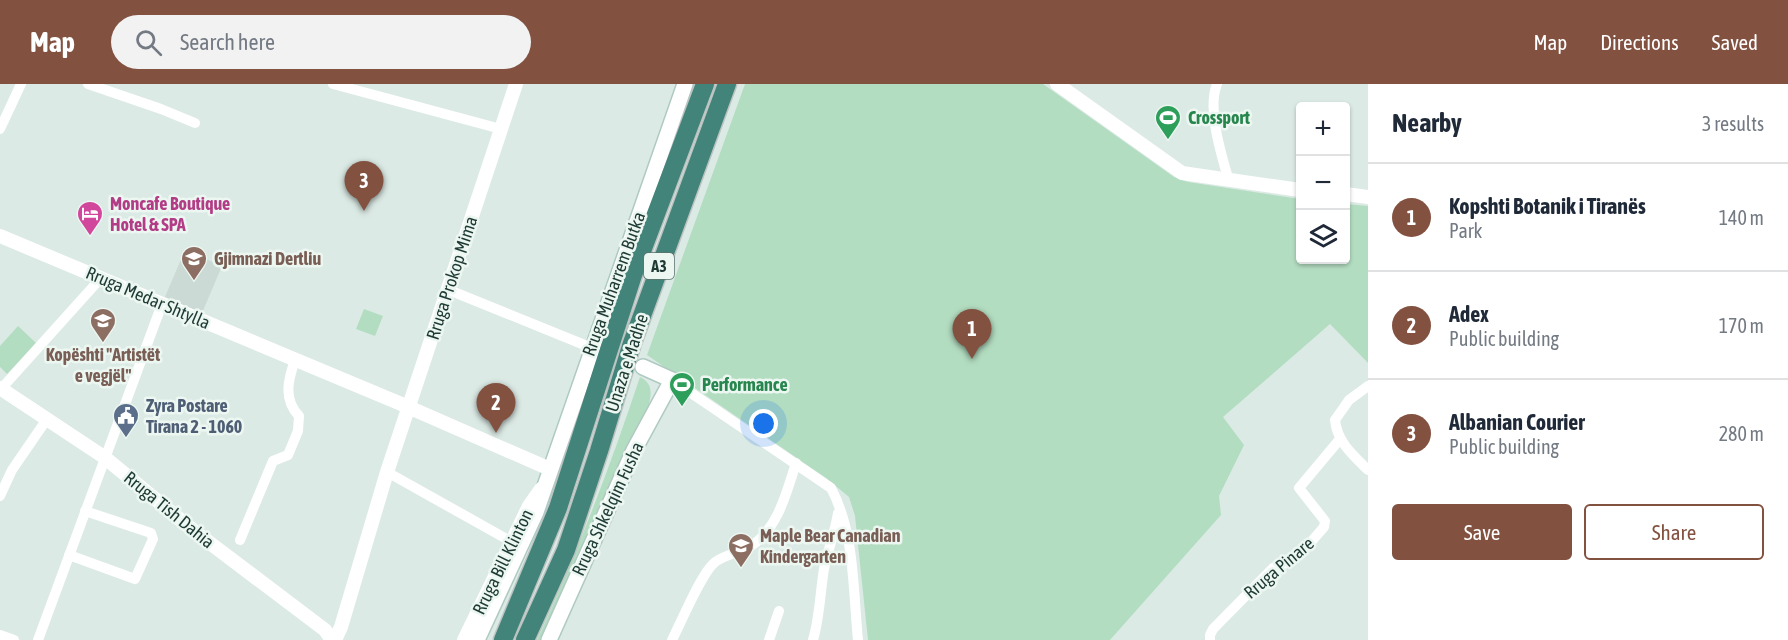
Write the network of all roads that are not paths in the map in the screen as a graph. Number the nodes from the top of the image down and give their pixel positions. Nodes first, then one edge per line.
1 (21, 84) edge
2 (88, 84) edge
3 (333, 84) edge
4 (516, 84) edge
5 (685, 84) edge
6 (705, 84) edge
7 (727, 84) edge
8 (1057, 84) edge
9 (1217, 84) edge
10 (195, 123) dead end
11 (0, 129) edge
12 (501, 129) junction
13 (1228, 178) junction
14 (1296, 189) edge
15 (1350, 195) edge
16 (1368, 197) edge
17 (0, 236) edge
18 (100, 279) junction
19 (449, 290) junction
20 (162, 304) junction
21 (595, 349) junction
22 (296, 360) junction
23 (644, 367) dead end
24 (672, 380) junction
25 (1367, 388) edge
26 (1, 389) edge
27 (409, 407) junction
28 (46, 419) junction
29 (1340, 438) junction
30 (104, 457) junction
31 (796, 463) junction
32 (550, 469) junction
33 (1368, 470) edge
34 (387, 472) junction
35 (544, 485) junction
36 (0, 496) edge
37 (839, 503) junction
38 (85, 511) junction
39 (240, 540) dead end
40 (512, 542) junction
41 (69, 555) junction
42 (779, 611) dead end
43 (0, 635) edge
44 (14, 640) edge
45 (38, 640) edge
46 (333, 640) edge
47 (464, 640) edge
48 (477, 640) edge
49 (503, 640) edge
50 (525, 640) edge
51 (549, 640) edge
52 (672, 640) edge
53 (769, 640) edge
54 (813, 640) edge
55 (858, 640) edge
56 (1210, 640) edge

1 - 11 street
2 - 10 street
3 - 12 street
4 - 12 street, Rruga Prokop Mima
5 - 21 main road, Rruga Muharrem Butka
6 - 49 highway, Unaza e Madhe / A3
7 - 50 highway, Unaza e Madhe / A3
8 - 13 street
9 - 13 street
12 - 19 street, Rruga Prokop Mima
13 - 14 street
15 - 16 street
17 - 18 street, Rruga Medar Shtylla
18 - 20 street, Rruga Medar Shtylla
18 - 26 street
19 - 21 street
19 - 27 street, Rruga Prokop Mima
20 - 22 street, Rruga Medar Shtylla
20 - 30 street
21 - 32 main road, Rruga Muharrem Butka
22 - 27 street, Rruga Medar Shtylla
22 - 39 street
23 - 24 main road
24 - 31 street
24 - 51 main road, Rruga Shkelqim Fusha
25 - 29 street
26 - 28 street, Rruga Tish Dahia
27 - 32 street, Rruga Medar Shtylla
27 - 34 street, Rruga Prokop Mima
28 - 30 street, Rruga Tish Dahia
28 - 36 street
29 - 33 street
29 - 56 street, Rruga Pinare
30 - 38 street
30 - 46 street, Rruga Tish Dahia
31 - 37 street
31 - 52 street
32 - 35 main road, Rruga Muharrem Butka
34 - 40 street
34 - 46 street, Rruga Prokop Mima
35 - 40 street, Rruga Bill Klinton
35 - 48 main road, Rruga Muharrem Butka
37 - 54 street
37 - 55 street
38 - 41 street
38 - 41 street
40 - 47 street, Rruga Bill Klinton
41 - 45 street
42 - 53 street
43 - 44 street

